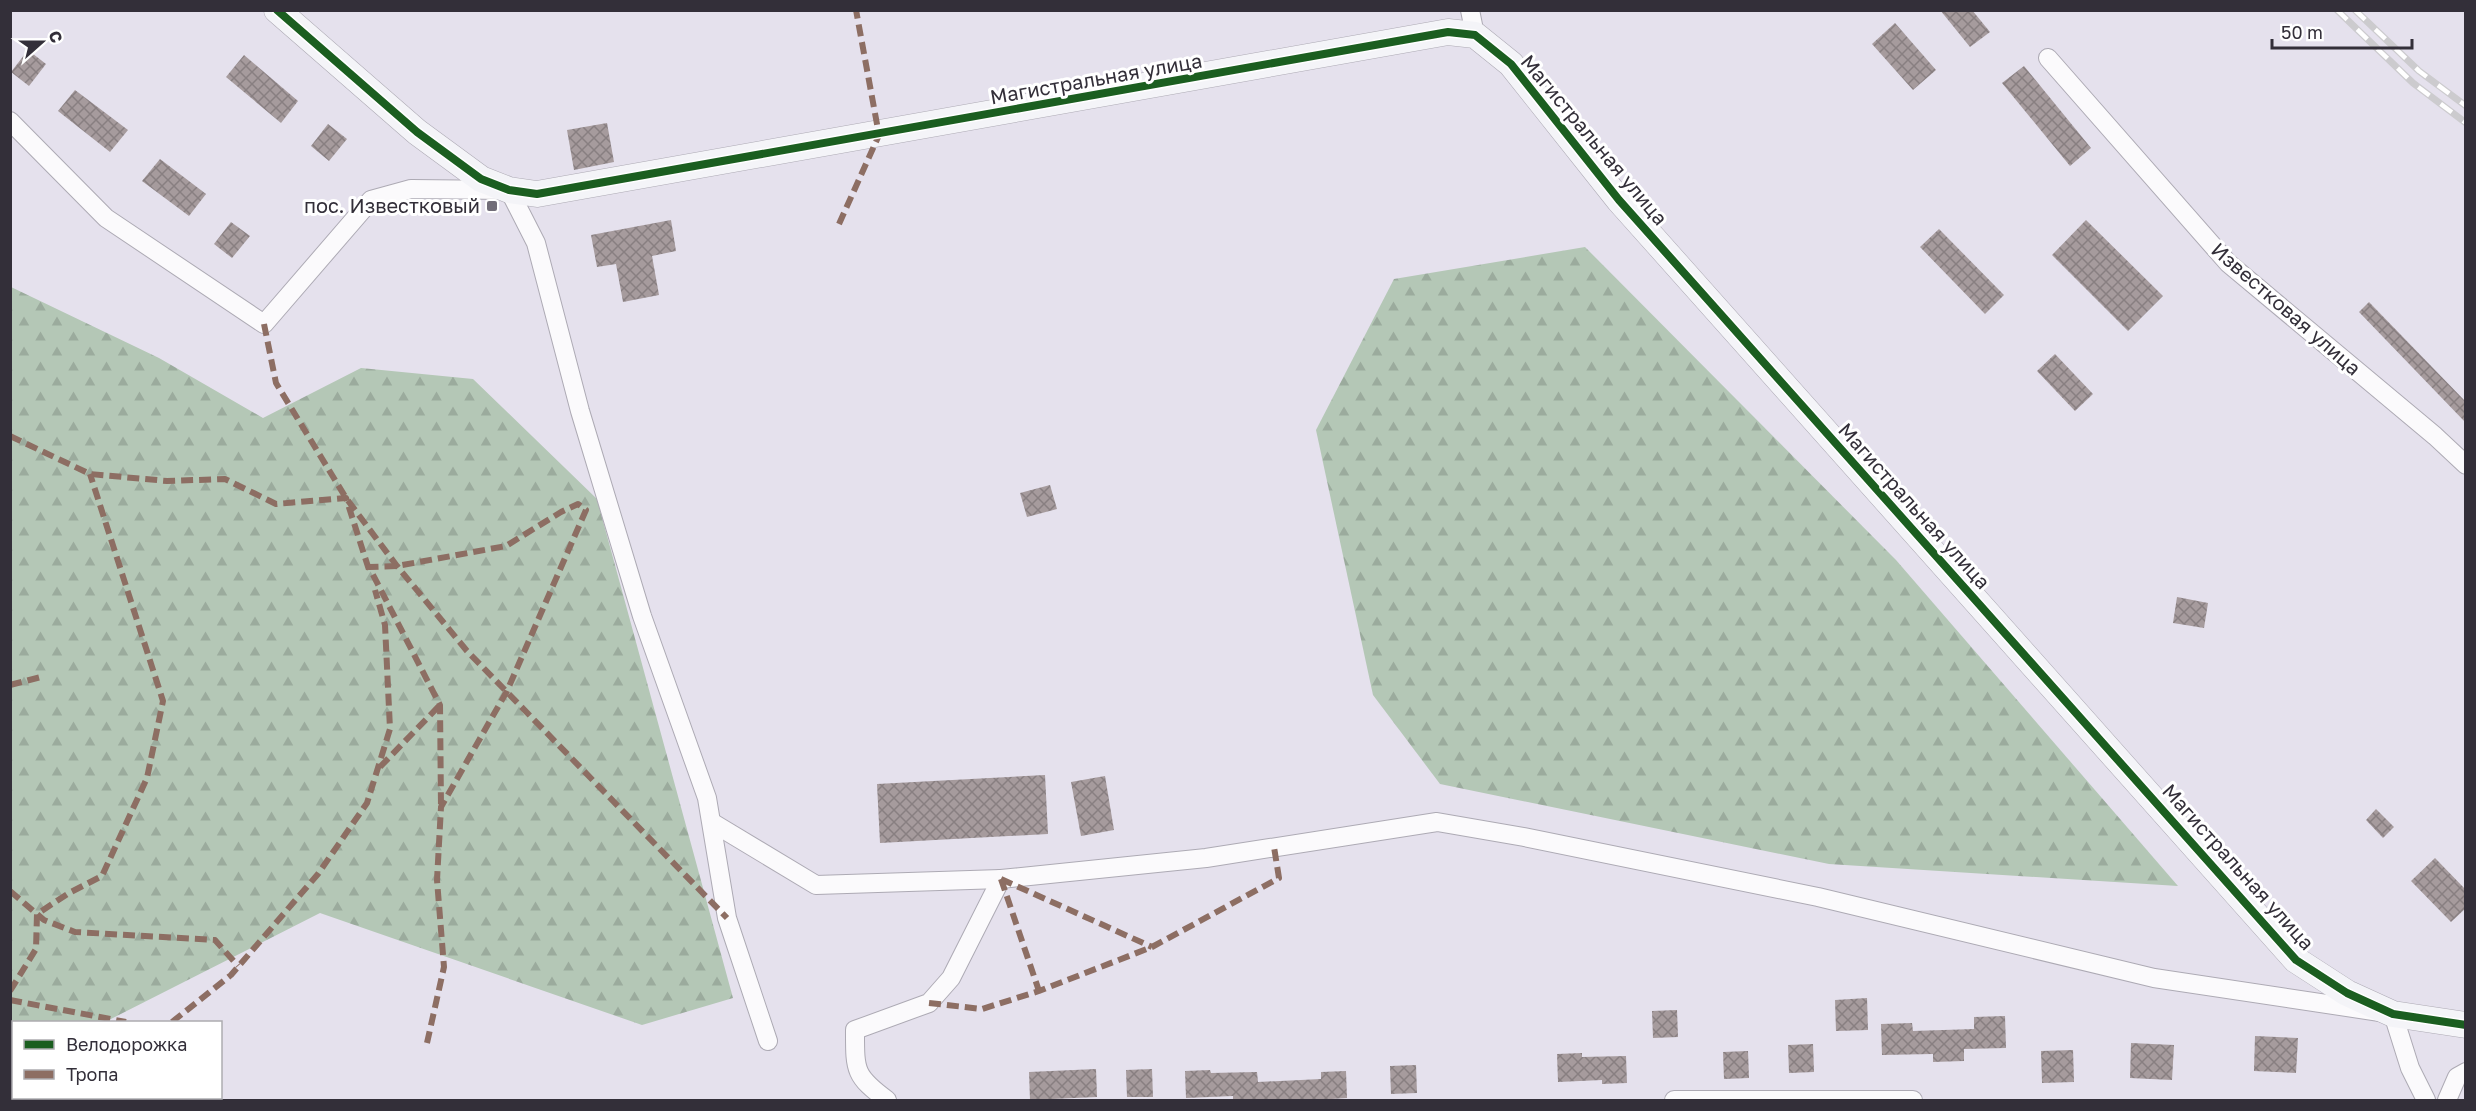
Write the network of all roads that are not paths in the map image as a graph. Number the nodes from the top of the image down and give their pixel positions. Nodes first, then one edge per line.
1 (277, 10) edge
2 (1473, 23) edge
3 (2048, 58) dead end
4 (10, 121) edge
5 (509, 190) junction
6 (2466, 465) edge
7 (713, 823) junction
8 (1001, 879) junction
9 (2393, 1014) junction
10 (2466, 1025) edge
11 (768, 1041) dead end
12 (2466, 1072) edge
13 (888, 1101) edge
14 (1674, 1101) edge
15 (1913, 1101) edge
16 (2426, 1101) edge
17 (2447, 1101) edge

1 - 5 street, Магистральная улица
2 - 5 street, Магистральная улица
2 - 9 street, Магистральная улица
3 - 6 street, Известковая улица
4 - 5 street
5 - 7 street
7 - 8 street
7 - 11 street
8 - 9 street
8 - 13 street
9 - 10 street, Магистральная улица
9 - 16 street
12 - 17 street
14 - 15 street

